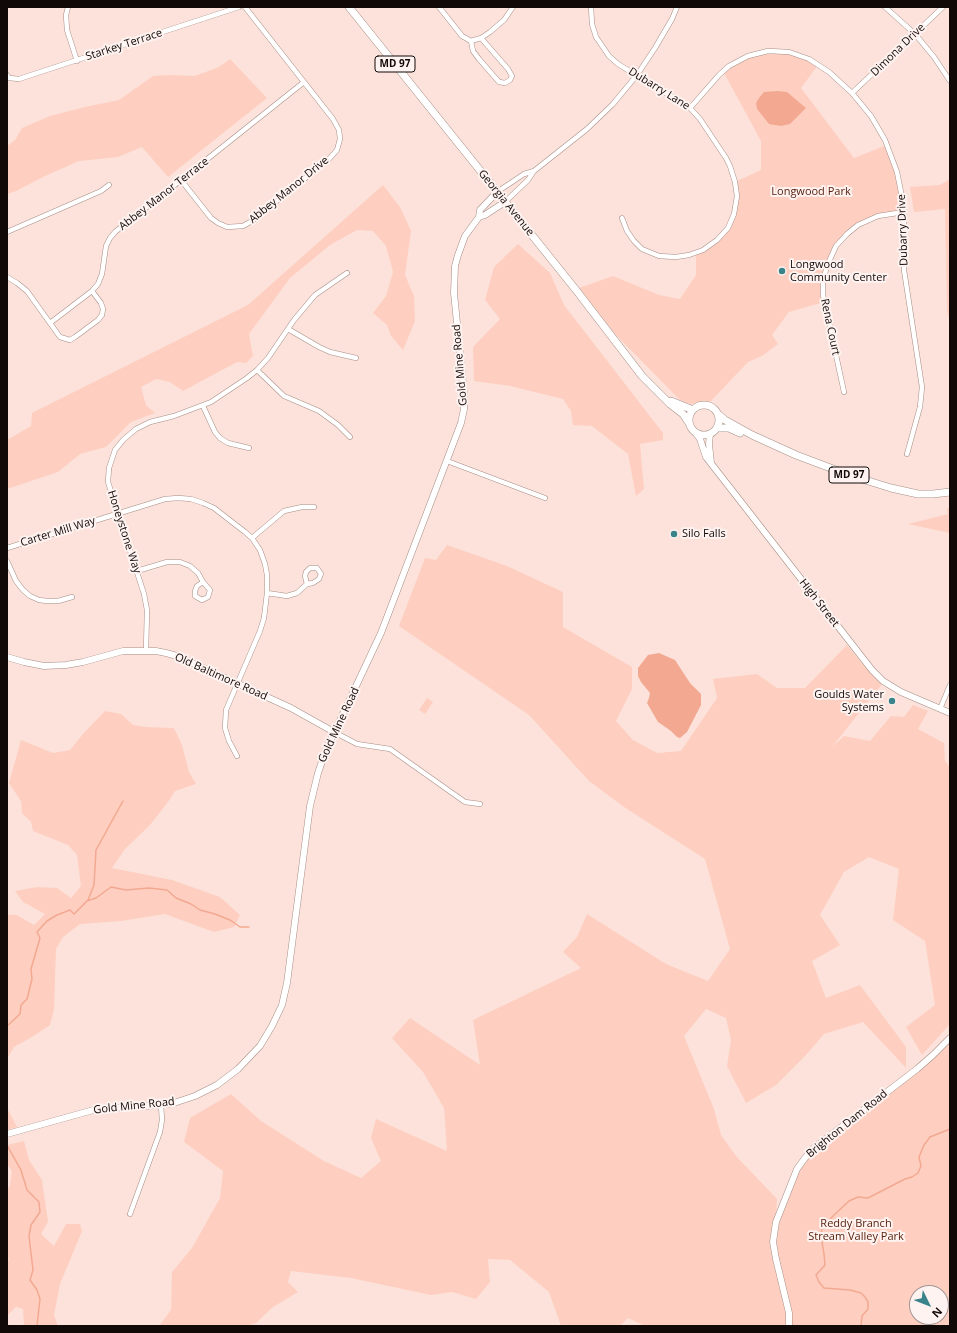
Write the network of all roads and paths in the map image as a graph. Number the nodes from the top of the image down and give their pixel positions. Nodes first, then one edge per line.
1 (68, 7) edge
2 (239, 7) edge
3 (245, 7) edge
4 (349, 7) edge
5 (439, 7) edge
6 (513, 7) edge
7 (591, 7) edge
8 (677, 7) edge
9 (885, 7) edge
10 (943, 7) edge
11 (915, 34) junction
12 (481, 38) junction
13 (470, 41) junction
14 (77, 61) junction
15 (637, 75) junction
16 (8, 78) edge
17 (950, 81) edge
18 (304, 82) junction
19 (852, 93) junction
20 (690, 108) junction
21 (534, 171) junction
22 (181, 180) junction
23 (109, 186) dead end
24 (497, 192) junction
25 (505, 202) junction
26 (904, 212) junction
27 (479, 217) junction
28 (622, 218) dead end
29 (7, 232) edge
30 (347, 273) dead end
31 (7, 277) edge
32 (92, 291) junction
33 (50, 323) junction
34 (288, 329) junction
35 (356, 358) dead end
36 (257, 370) junction
37 (844, 392) dead end
38 (663, 397) junction
39 (203, 406) junction
40 (693, 410) junction
41 (719, 415) junction
42 (689, 423) junction
43 (718, 428) junction
44 (695, 432) junction
45 (710, 434) junction
46 (752, 435) junction
47 (350, 437) dead end
48 (250, 448) dead end
49 (907, 454) dead end
50 (447, 461) junction
51 (712, 464) junction
52 (950, 492) edge
53 (545, 498) dead end
54 (314, 507) dead end
55 (119, 514) junction
56 (252, 538) junction
57 (7, 548) edge
58 (7, 560) edge
59 (137, 571) junction
60 (202, 582) dead end
61 (307, 584) dead end
62 (267, 593) junction
63 (72, 597) dead end
64 (146, 651) junction
65 (7, 657) edge
66 (238, 683) junction
67 (950, 685) edge
68 (940, 709) junction
69 (950, 713) edge
70 (334, 732) junction
71 (237, 756) dead end
72 (480, 804) dead end
73 (950, 1038) edge
74 (161, 1105) junction
75 (7, 1134) edge
76 (130, 1214) dead end
77 (789, 1326) edge

1 - 14 street
2 - 14 street, Starkey Terrace
3 - 18 street, Abbey Manor Drive
4 - 24 main road, Georgia Avenue / MD 97
5 - 13 street
6 - 12 street
7 - 15 street, Dubarry Lane
8 - 15 street, Gold Mine Road
9 - 11 street
10 - 11 street, Dimona Drive
11 - 17 street
11 - 19 street, Dimona Drive
12 - 13 street
12 - 13 street
14 - 16 street, Starkey Terrace
15 - 20 street, Dubarry Lane
15 - 21 street, Gold Mine Road
18 - 22 street, Abbey Manor Terrace
18 - 22 street, Abbey Manor Drive
19 - 20 street, Dubarry Drive
19 - 26 street, Dubarry Drive
20 - 28 street, Dubarry Lane
21 - 24 street, Gold Mine Road
21 - 25 street, Gold Mine Road
22 - 32 street, Abbey Manor Terrace
23 - 29 street
24 - 25 main road, Georgia Avenue / MD 97
24 - 27 street, Gold Mine Road
25 - 27 street, Gold Mine Road
25 - 38 main road, Georgia Avenue / MD 97
26 - 37 street, Rena Court
26 - 49 street, Dubarry Drive
27 - 50 street, Gold Mine Road
30 - 34 street, Honeystone Way
31 - 33 street
32 - 33 street, Abbey Manor Terrace
32 - 33 street
34 - 35 street
34 - 36 street, Honeystone Way
36 - 39 street, Honeystone Way
36 - 47 street
38 - 40 main road, Georgia Avenue / MD 97
38 - 42 main road, Georgia Avenue / MD 97
39 - 48 street
39 - 55 street, Honeystone Way
40 - 41 main road, MD 97
40 - 42 main road
41 - 43 main road
41 - 46 main road, MD 97
42 - 44 main road, MD 97
43 - 45 main road
43 - 46 main road, MD 97
44 - 45 main road
44 - 51 street, High Street
45 - 51 street, High Street
46 - 52 main road, MD 97
50 - 53 street
50 - 70 street, Gold Mine Road
51 - 68 street, High Street
54 - 56 street
55 - 56 street, Carter Mill Way
55 - 57 street, Carter Mill Way
55 - 59 street, Honeystone Way
56 - 62 street, Carter Mill Way
58 - 63 street
59 - 60 street
59 - 64 street, Honeystone Way
61 - 62 street
62 - 66 street, Carter Mill Way
64 - 65 street, Old Baltimore Road
64 - 66 street, Old Baltimore Road
66 - 70 street, Old Baltimore Road
66 - 71 street, Carter Mill Way
67 - 68 street
68 - 69 street, High Street
70 - 72 street
70 - 74 street, Gold Mine Road
73 - 77 street, Brighton Dam Road
74 - 75 street, Gold Mine Road
74 - 76 street

